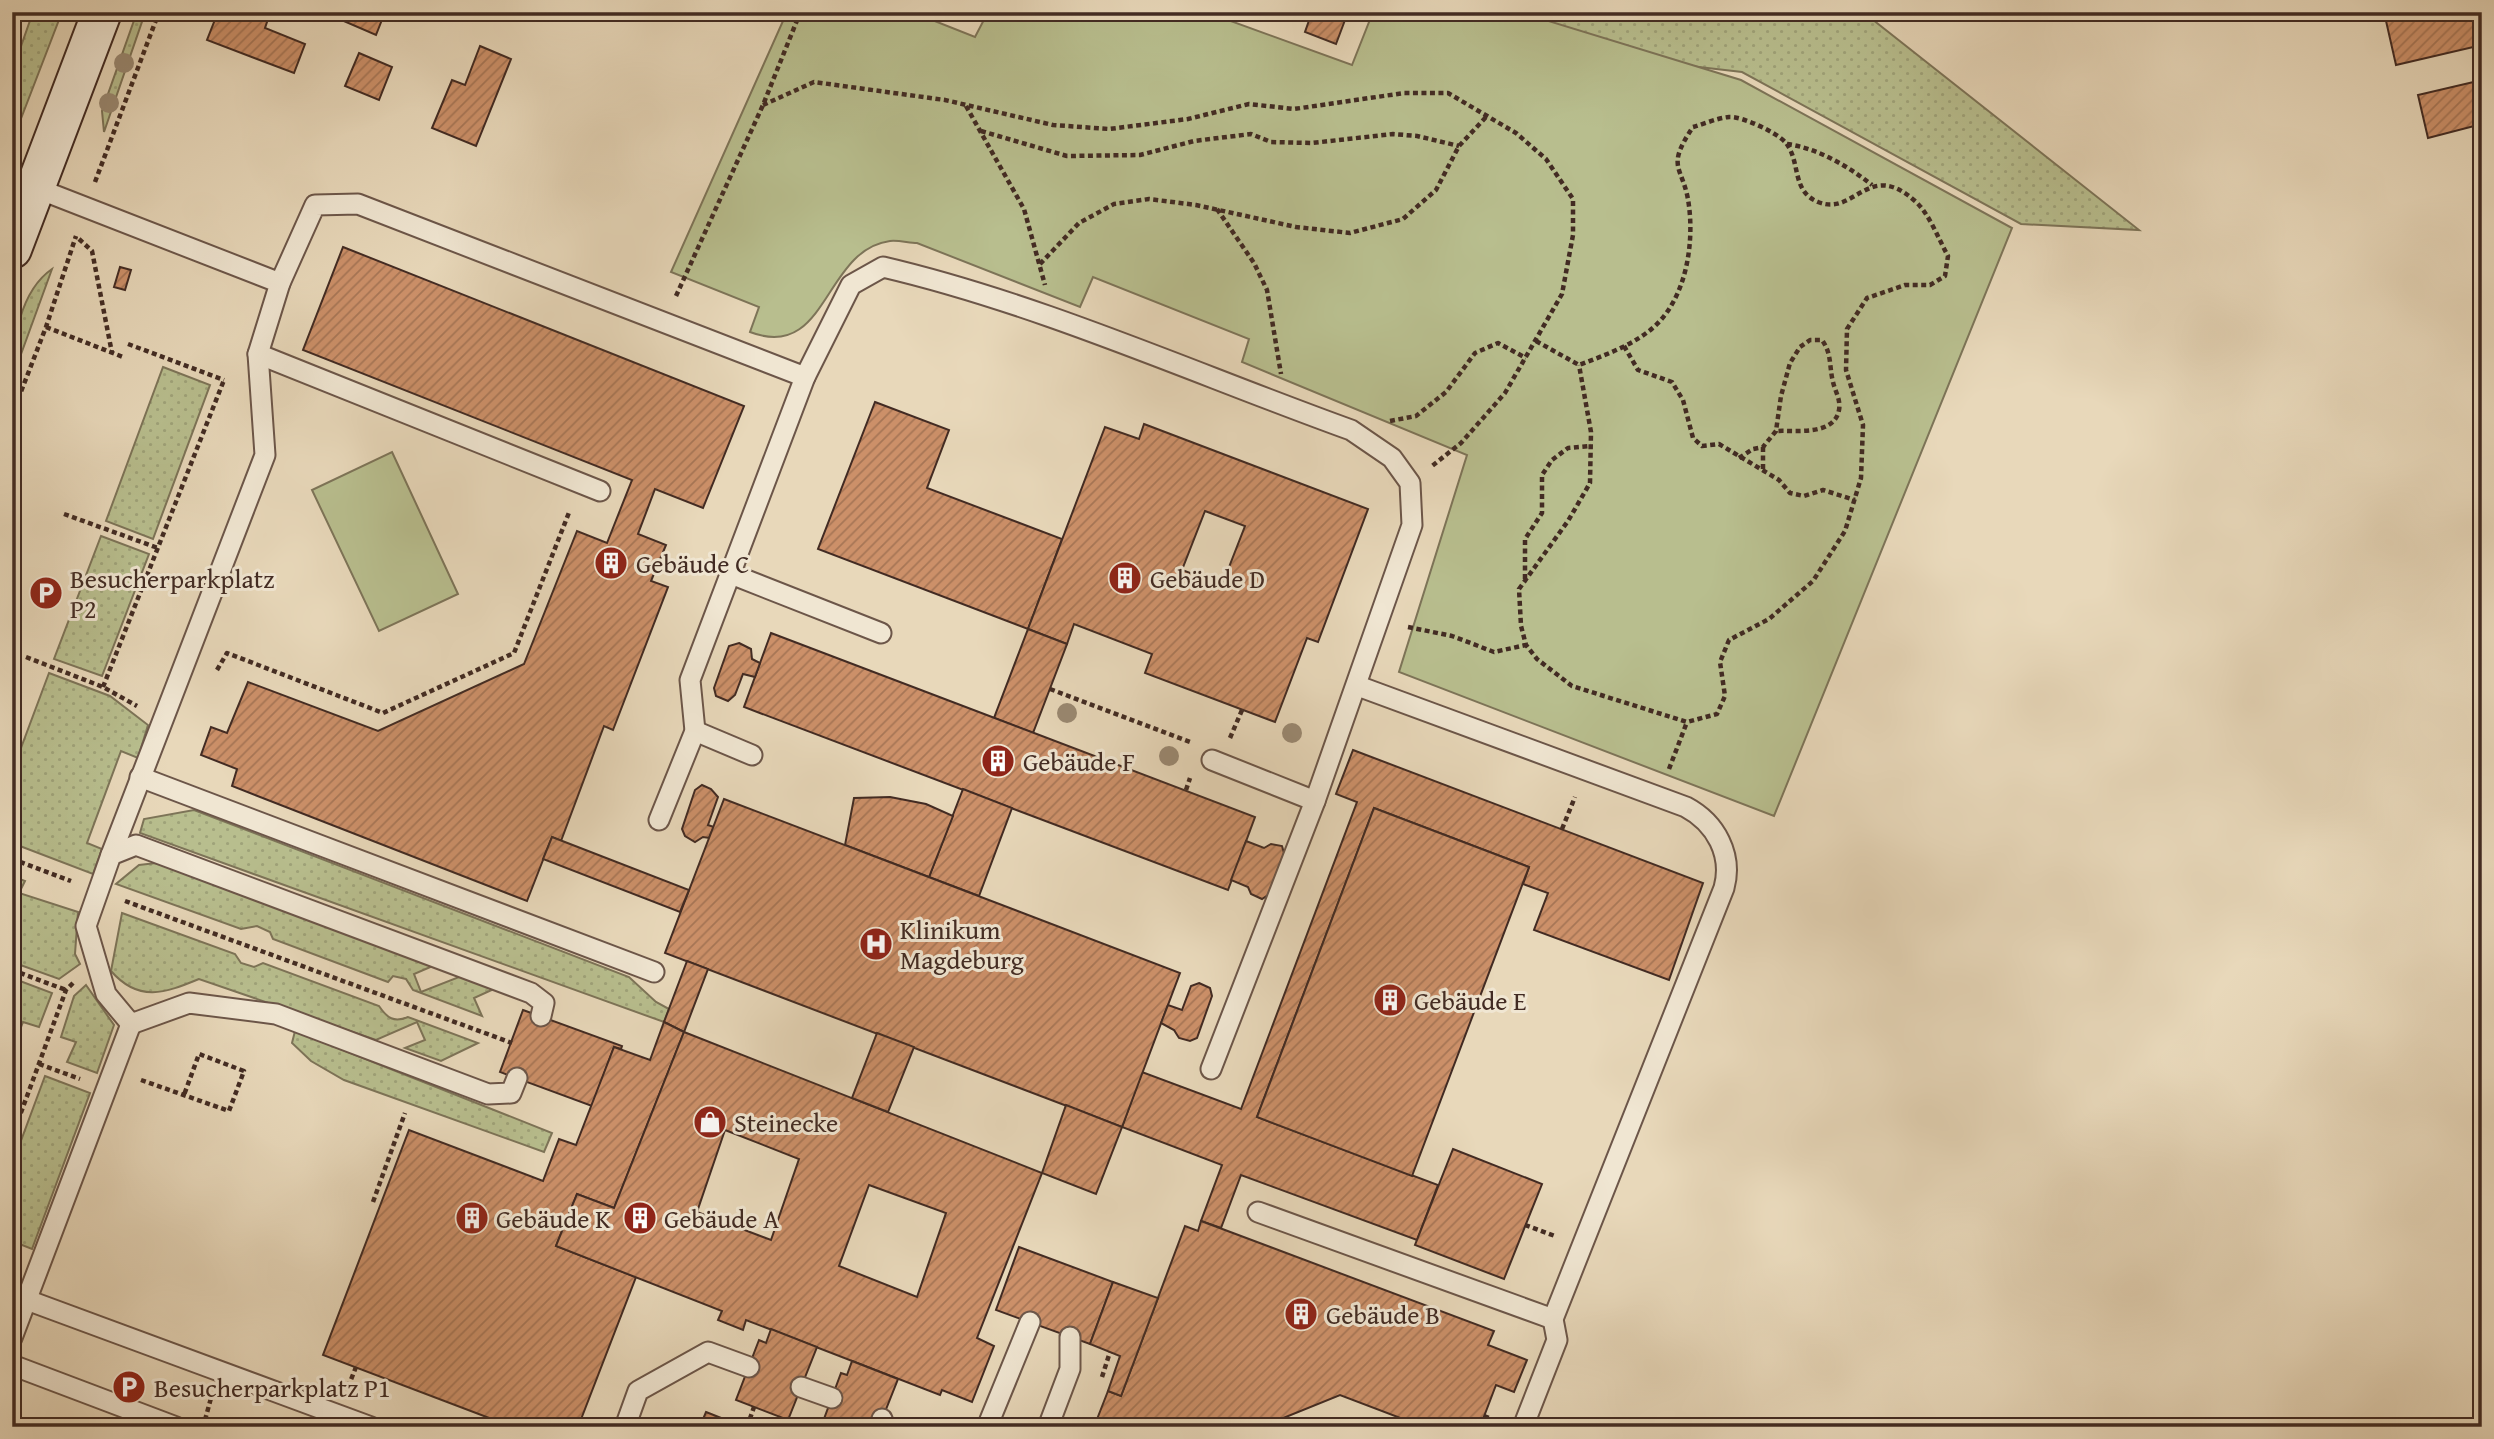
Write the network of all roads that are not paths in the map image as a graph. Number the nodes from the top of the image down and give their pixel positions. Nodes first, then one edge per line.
1 (102, 12) edge
2 (36, 188) junction
3 (12, 248) edge
4 (280, 283) junction
5 (258, 354) junction
6 (806, 377) junction
7 (600, 491) dead end
8 (731, 574) junction
9 (881, 633) dead end
10 (1358, 686) junction
11 (695, 731) junction
12 (1207, 753) road end
13 (752, 755) dead end
14 (140, 778) junction
15 (1315, 801) junction
16 (659, 820) dead end
17 (111, 855) junction
18 (654, 972) dead end
19 (541, 1016) dead end
20 (131, 1024) junction
21 (1210, 1069) dead end
22 (517, 1079) dead end
23 (1258, 1212) dead end
24 (27, 1300) junction
25 (1553, 1319) junction
26 (1030, 1322) dead end
27 (1070, 1337) dead end
28 (12, 1338) edge
29 (12, 1365) edge
30 (749, 1367) dead end
31 (802, 1387) dead end
32 (832, 1398) dead end
33 (176, 1427) edge
34 (371, 1427) edge
35 (625, 1427) edge
36 (987, 1427) edge
37 (1048, 1427) edge
38 (1522, 1427) edge

1 - 2 main road
2 - 3 main road
2 - 4 lane
4 - 5 lane
4 - 6 lane
5 - 7 lane
5 - 14 lane
6 - 8 lane
6 - 10 lane
8 - 9 lane
8 - 11 lane
10 - 15 lane
10 - 25 lane
11 - 13 lane
11 - 16 lane
12 - 15 lane
14 - 17 lane
14 - 18 lane
15 - 21 lane
17 - 19 lane
17 - 20 lane
20 - 22 lane
20 - 24 lane
23 - 25 lane
24 - 28 lane
24 - 34 lane
25 - 38 lane
26 - 36 lane
27 - 37 lane
29 - 33 lane
30 - 35 lane
31 - 32 lane

